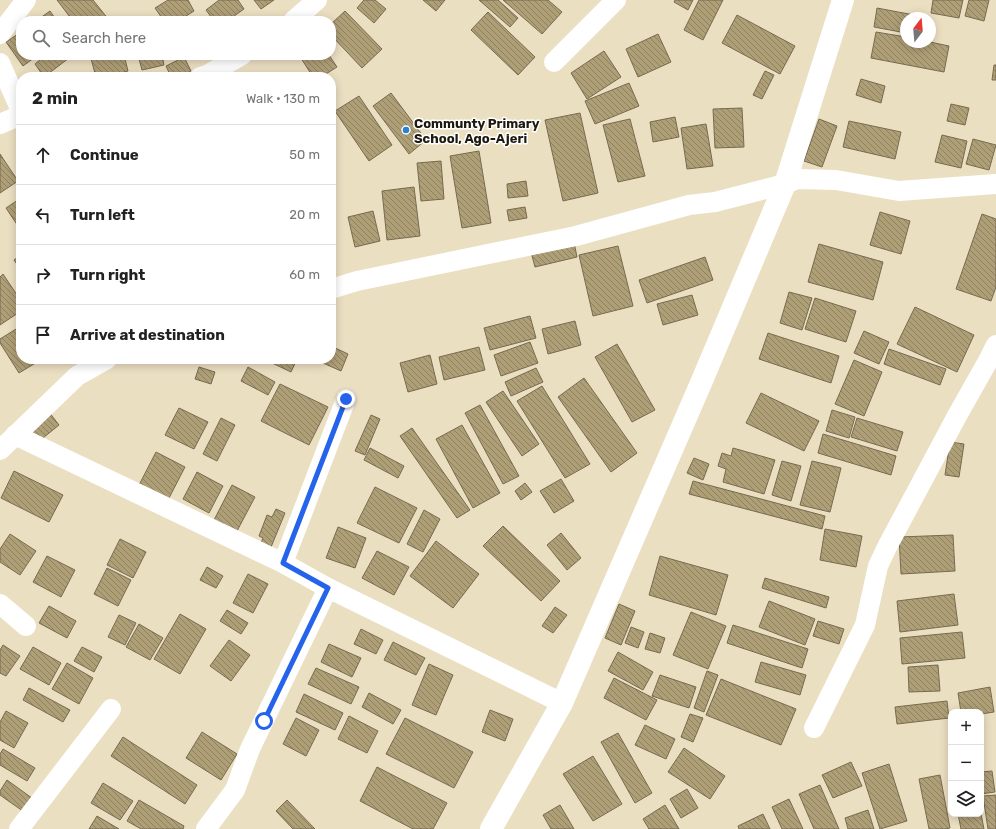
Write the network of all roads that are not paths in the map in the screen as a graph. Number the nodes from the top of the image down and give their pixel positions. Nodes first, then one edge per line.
1 (26, 0) edge
2 (317, 0) edge
3 (616, 0) edge
4 (842, 0) edge
5 (299, 16) edge
6 (0, 34) edge
7 (233, 60) edge
8 (554, 62) dead end
9 (0, 63) edge
10 (212, 72) edge
11 (16, 100) edge
12 (16, 117) edge
13 (0, 124) edge
14 (784, 184) junction
15 (996, 184) edge
16 (336, 287) edge
17 (996, 344) edge
18 (98, 364) edge
19 (346, 399) dead end
20 (15, 435) junction
21 (0, 450) edge
22 (283, 563) junction
23 (328, 588) junction
24 (0, 604) edge
25 (26, 626) dead end
26 (562, 703) junction
27 (111, 709) dead end
28 (814, 728) dead end
29 (19, 829) edge
30 (206, 829) edge
31 (491, 829) edge

1 - 6 street
2 - 5 street
3 - 8 street
4 - 14 main road
7 - 10 street
9 - 11 street
12 - 13 street
14 - 15 street
14 - 16 street
14 - 26 main road
17 - 28 street
18 - 20 street
19 - 22 street
20 - 21 street
20 - 22 street
22 - 23 street
23 - 26 street
23 - 30 street
24 - 25 street
26 - 31 main road
27 - 29 street

